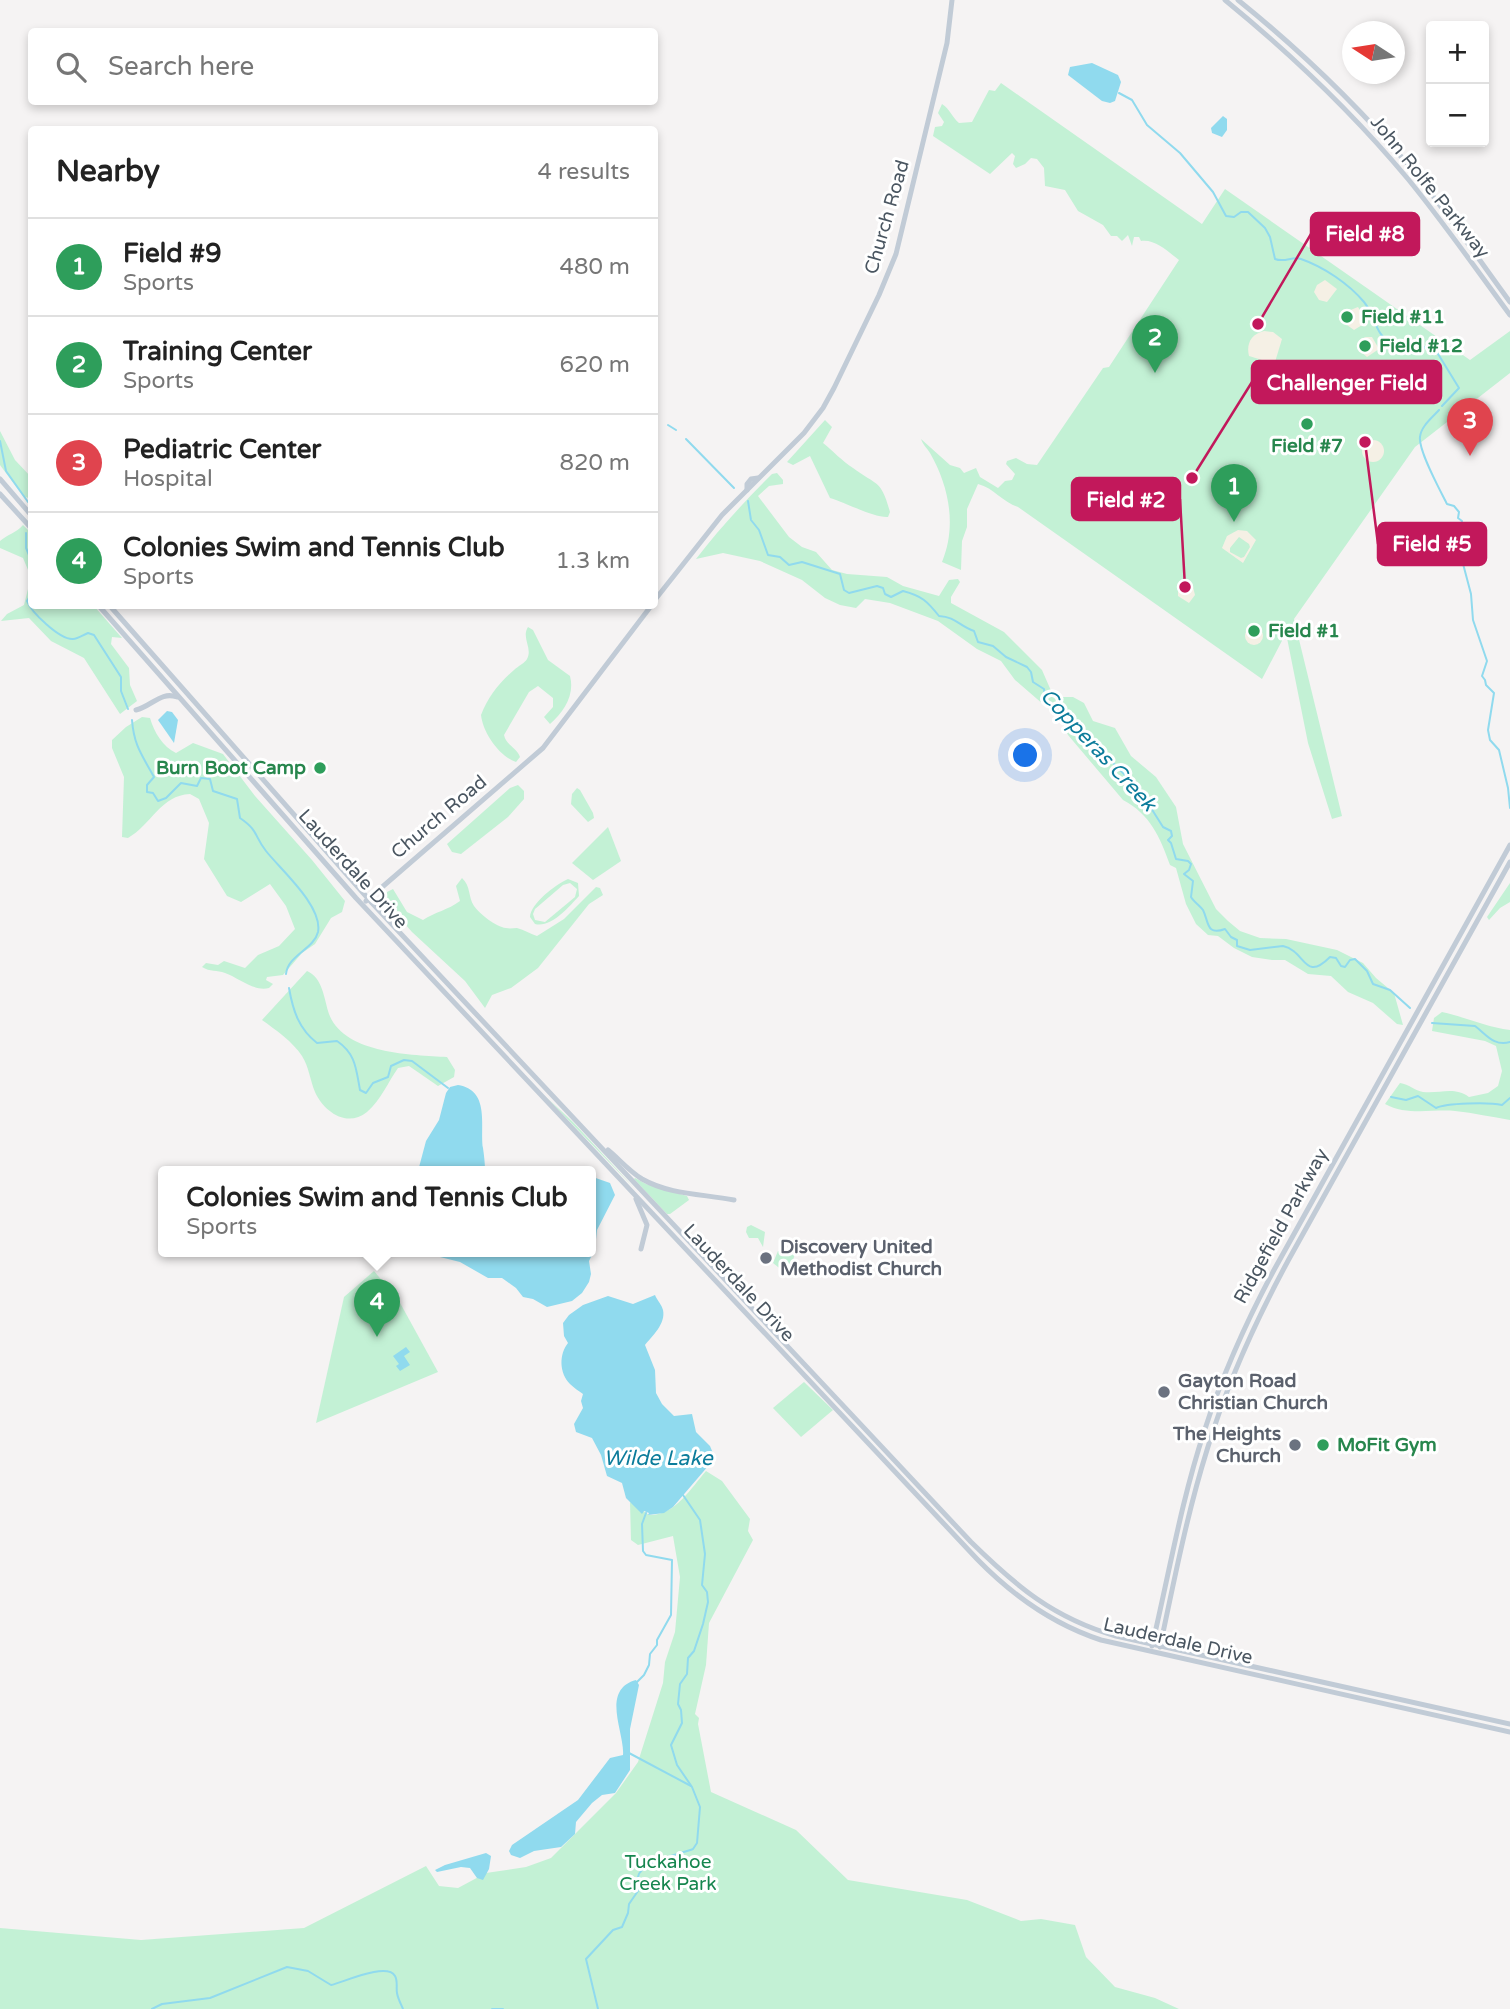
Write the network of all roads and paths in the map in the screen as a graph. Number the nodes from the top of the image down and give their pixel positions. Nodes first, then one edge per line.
1 (949, 0) edge
2 (1225, 0) edge
3 (1238, 0) edge
4 (1510, 302) edge
5 (1510, 315) edge
6 (0, 479) edge
7 (0, 494) edge
8 (28, 511) edge
9 (28, 525) edge
10 (658, 596) edge
11 (102, 609) edge
12 (113, 609) edge
13 (649, 609) edge
14 (181, 698) junction
15 (136, 710) dead end
16 (1510, 845) edge
17 (1510, 862) edge
18 (368, 899) junction
19 (362, 904) junction
20 (589, 1134) junction
21 (633, 1193) junction
22 (734, 1200) dead end
23 (641, 1249) dead end
24 (1153, 1644) junction
25 (1160, 1646) junction
26 (1151, 1652) junction
27 (1159, 1654) junction
28 (1510, 1724) edge
29 (1510, 1732) edge

1 - 10 main road, Church Road
2 - 5 main road, John Rolfe Parkway
3 - 4 main road, John Rolfe Parkway
6 - 8 main road
7 - 9 main road
11 - 14 main road, Lauderdale Drive
12 - 18 main road, Lauderdale Drive
13 - 18 main road, Church Road
14 - 15 main road
14 - 19 main road, Lauderdale Drive
16 - 24 main road, Ridgefield Parkway
17 - 25 main road, Ridgefield Parkway
18 - 19 main road, Church Road
18 - 20 main road, Lauderdale Drive
19 - 21 main road, Lauderdale Drive
20 - 22 main road
20 - 24 main road, Lauderdale Drive
21 - 23 main road
21 - 26 main road, Lauderdale Drive
24 - 25 main road, Lauderdale Drive
24 - 26 main road, Ridgefield Parkway
25 - 27 main road, Ridgefield Parkway
25 - 28 main road, Lauderdale Drive
26 - 27 main road, Lauderdale Drive
27 - 29 main road, Lauderdale Drive

